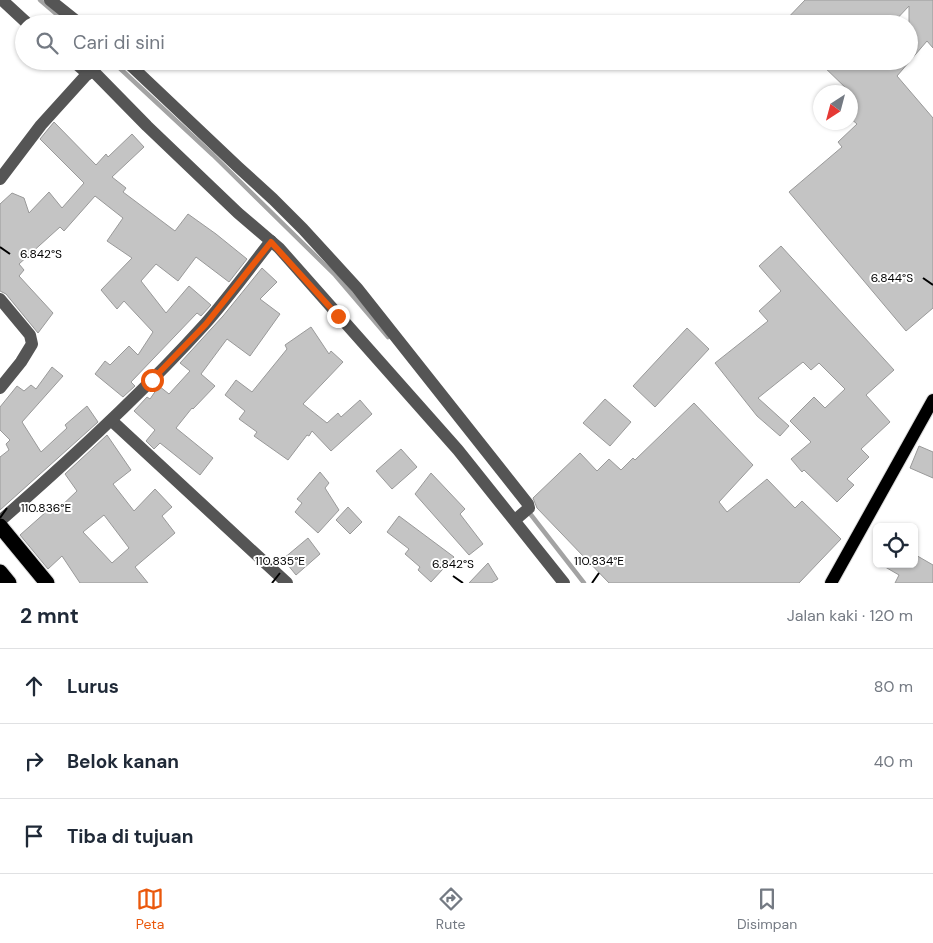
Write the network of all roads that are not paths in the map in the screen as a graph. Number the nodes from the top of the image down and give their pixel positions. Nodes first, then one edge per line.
1 (2, 0) edge
2 (50, 0) edge
3 (18, 15) edge
4 (69, 15) edge
5 (83, 70) edge
6 (136, 70) edge
7 (88, 74) junction
8 (0, 179) edge
9 (271, 242) junction
10 (0, 299) edge
11 (0, 388) edge
12 (933, 400) edge
13 (112, 421) junction
14 (516, 520) junction
15 (0, 522) edge
16 (0, 526) edge
17 (0, 572) edge
18 (9, 583) edge
19 (47, 583) edge
20 (287, 583) edge
21 (564, 583) edge
22 (831, 583) edge

1 - 3 street
2 - 4 street
5 - 7 street
6 - 14 street
7 - 8 street
7 - 9 street
9 - 13 street
9 - 14 street
10 - 11 street
12 - 22 main road
13 - 15 street
13 - 20 street
14 - 21 street
16 - 19 highway
17 - 18 highway

